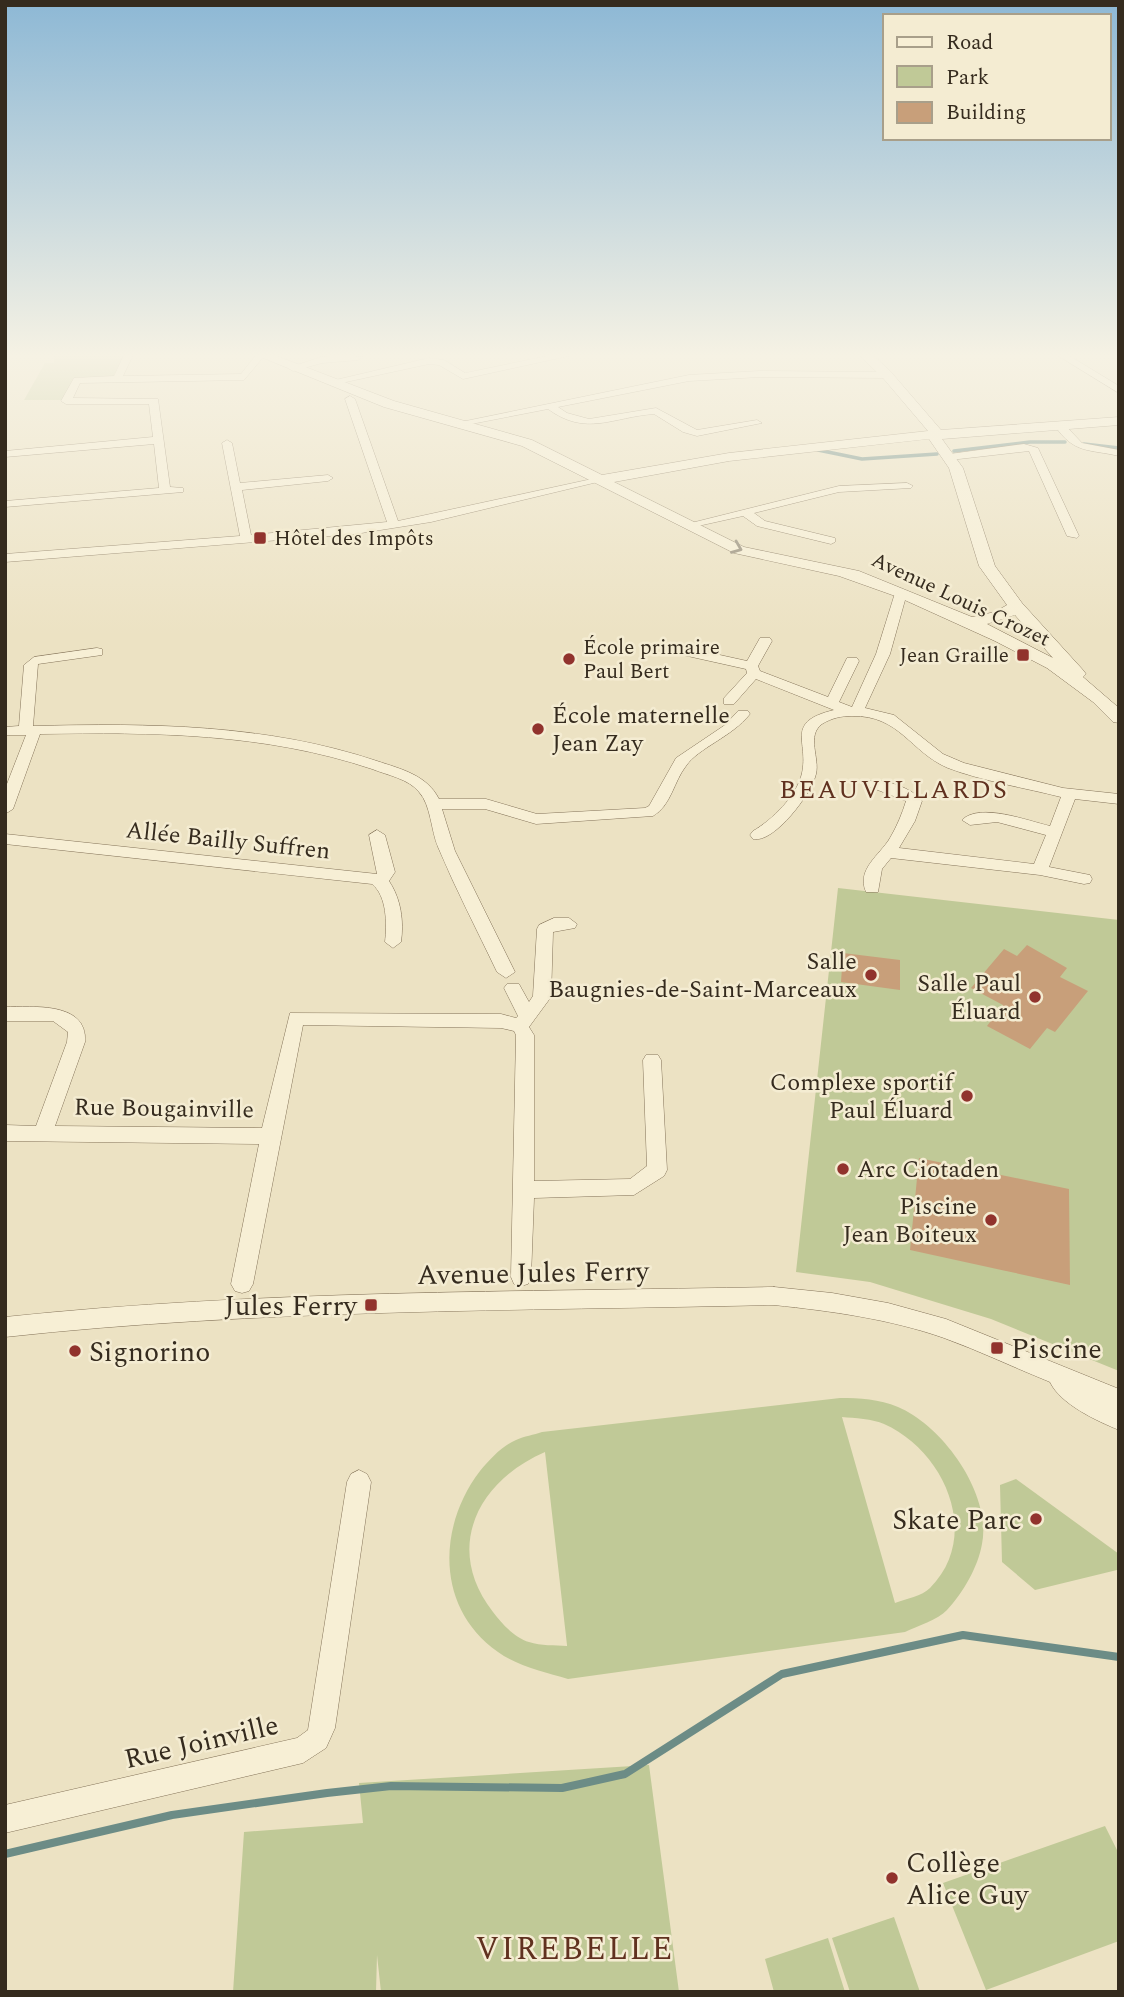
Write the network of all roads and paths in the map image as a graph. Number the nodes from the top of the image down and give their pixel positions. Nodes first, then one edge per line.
1 (68, 448) edge
2 (159, 448) edge
3 (228, 448) edge
4 (367, 448) edge
5 (537, 448) edge
6 (798, 448) edge
7 (944, 448) edge
8 (1015, 448) edge
9 (1033, 448) edge
10 (1088, 448) edge
11 (1119, 453) edge
12 (5, 454) edge
13 (950, 457) junction
14 (328, 478) dead end
15 (601, 480) junction
16 (907, 486) dead end
17 (237, 487) junction
18 (179, 490) dead end
19 (165, 491) junction
20 (5, 504) edge
21 (746, 512) junction
22 (394, 524) junction
23 (689, 525) junction
24 (1073, 536) dead end
25 (246, 539) junction
26 (831, 540) dead end
27 (5, 558) edge
28 (901, 593) junction
29 (1016, 606) junction
30 (968, 623) junction
31 (765, 640) dead end
32 (679, 650) dead end
33 (97, 652) dead end
34 (852, 661) dead end
35 (753, 669) junction
36 (1077, 680) junction
37 (729, 701) dead end
38 (832, 703) junction
39 (853, 712) junction
40 (743, 714) dead end
41 (1119, 718) edge
42 (30, 730) junction
43 (5, 731) edge
44 (875, 784) dead end
45 (1070, 794) junction
46 (1119, 799) edge
47 (434, 804) junction
48 (5, 809) edge
49 (970, 820) dead end
50 (1055, 833) junction
51 (377, 835) dead end
52 (758, 835) dead end
53 (5, 839) edge
54 (888, 852) junction
55 (1040, 870) junction
56 (1084, 879) dead end
57 (381, 881) junction
58 (872, 888) dead end
59 (569, 924) dead end
60 (393, 942) dead end
61 (5, 1014) edge
62 (523, 1021) junction
63 (652, 1060) dead end
64 (5, 1133) edge
65 (42, 1133) junction
66 (270, 1136) junction
67 (524, 1190) junction
68 (521, 1277) dead end
69 (242, 1284) dead end
70 (5, 1327) edge
71 (1050, 1374) junction
72 (1119, 1401) edge
73 (1119, 1419) edge
74 (359, 1482) dead end
75 (5, 1819) edge

1 - 12 street
2 - 19 street
3 - 17 street
4 - 22 street
5 - 15 street, Avenue Louis Crozet
6 - 15 street
7 - 13 street
8 - 13 street
9 - 24 street
10 - 11 street
13 - 29 street
14 - 17 street
15 - 22 street
15 - 23 street, Avenue Louis Crozet
16 - 21 street
17 - 25 street
18 - 19 street
19 - 20 street
21 - 23 street
21 - 26 street
22 - 25 street
23 -> 28 street, Avenue Louis Crozet
25 - 27 street
28 - 30 street, Avenue Louis Crozet
28 - 39 street
29 - 30 street
29 - 36 street
30 - 36 street, Avenue Louis Crozet
31 - 35 street
32 - 35 street
33 - 42 street
34 - 38 street
35 - 37 street
35 - 38 street
36 - 41 street, Avenue Louis Crozet
38 - 39 street
39 - 45 street
39 - 52 street
40 - 47 street
42 - 43 street
42 - 47 street
42 - 48 street
44 - 54 street
45 - 46 street
45 - 50 street
47 - 62 street
49 - 50 street
50 - 55 street
51 - 57 street
53 - 57 street, Allée Bailly Suffren
54 - 55 street
54 - 58 street
55 - 56 street
57 - 60 street
59 - 62 street
61 - 65 street
62 - 66 street, Rue Bougainville
62 - 67 street
63 - 67 street
64 - 65 street, Rue Bougainville
65 - 66 street, Rue Bougainville
66 - 69 street
67 - 68 street
70 - 71 street, Avenue Jules Ferry
71 - 72 street, Avenue Jules Ferry
71 - 73 street, Avenue Jules Ferry
74 - 75 street, Rue Joinville

